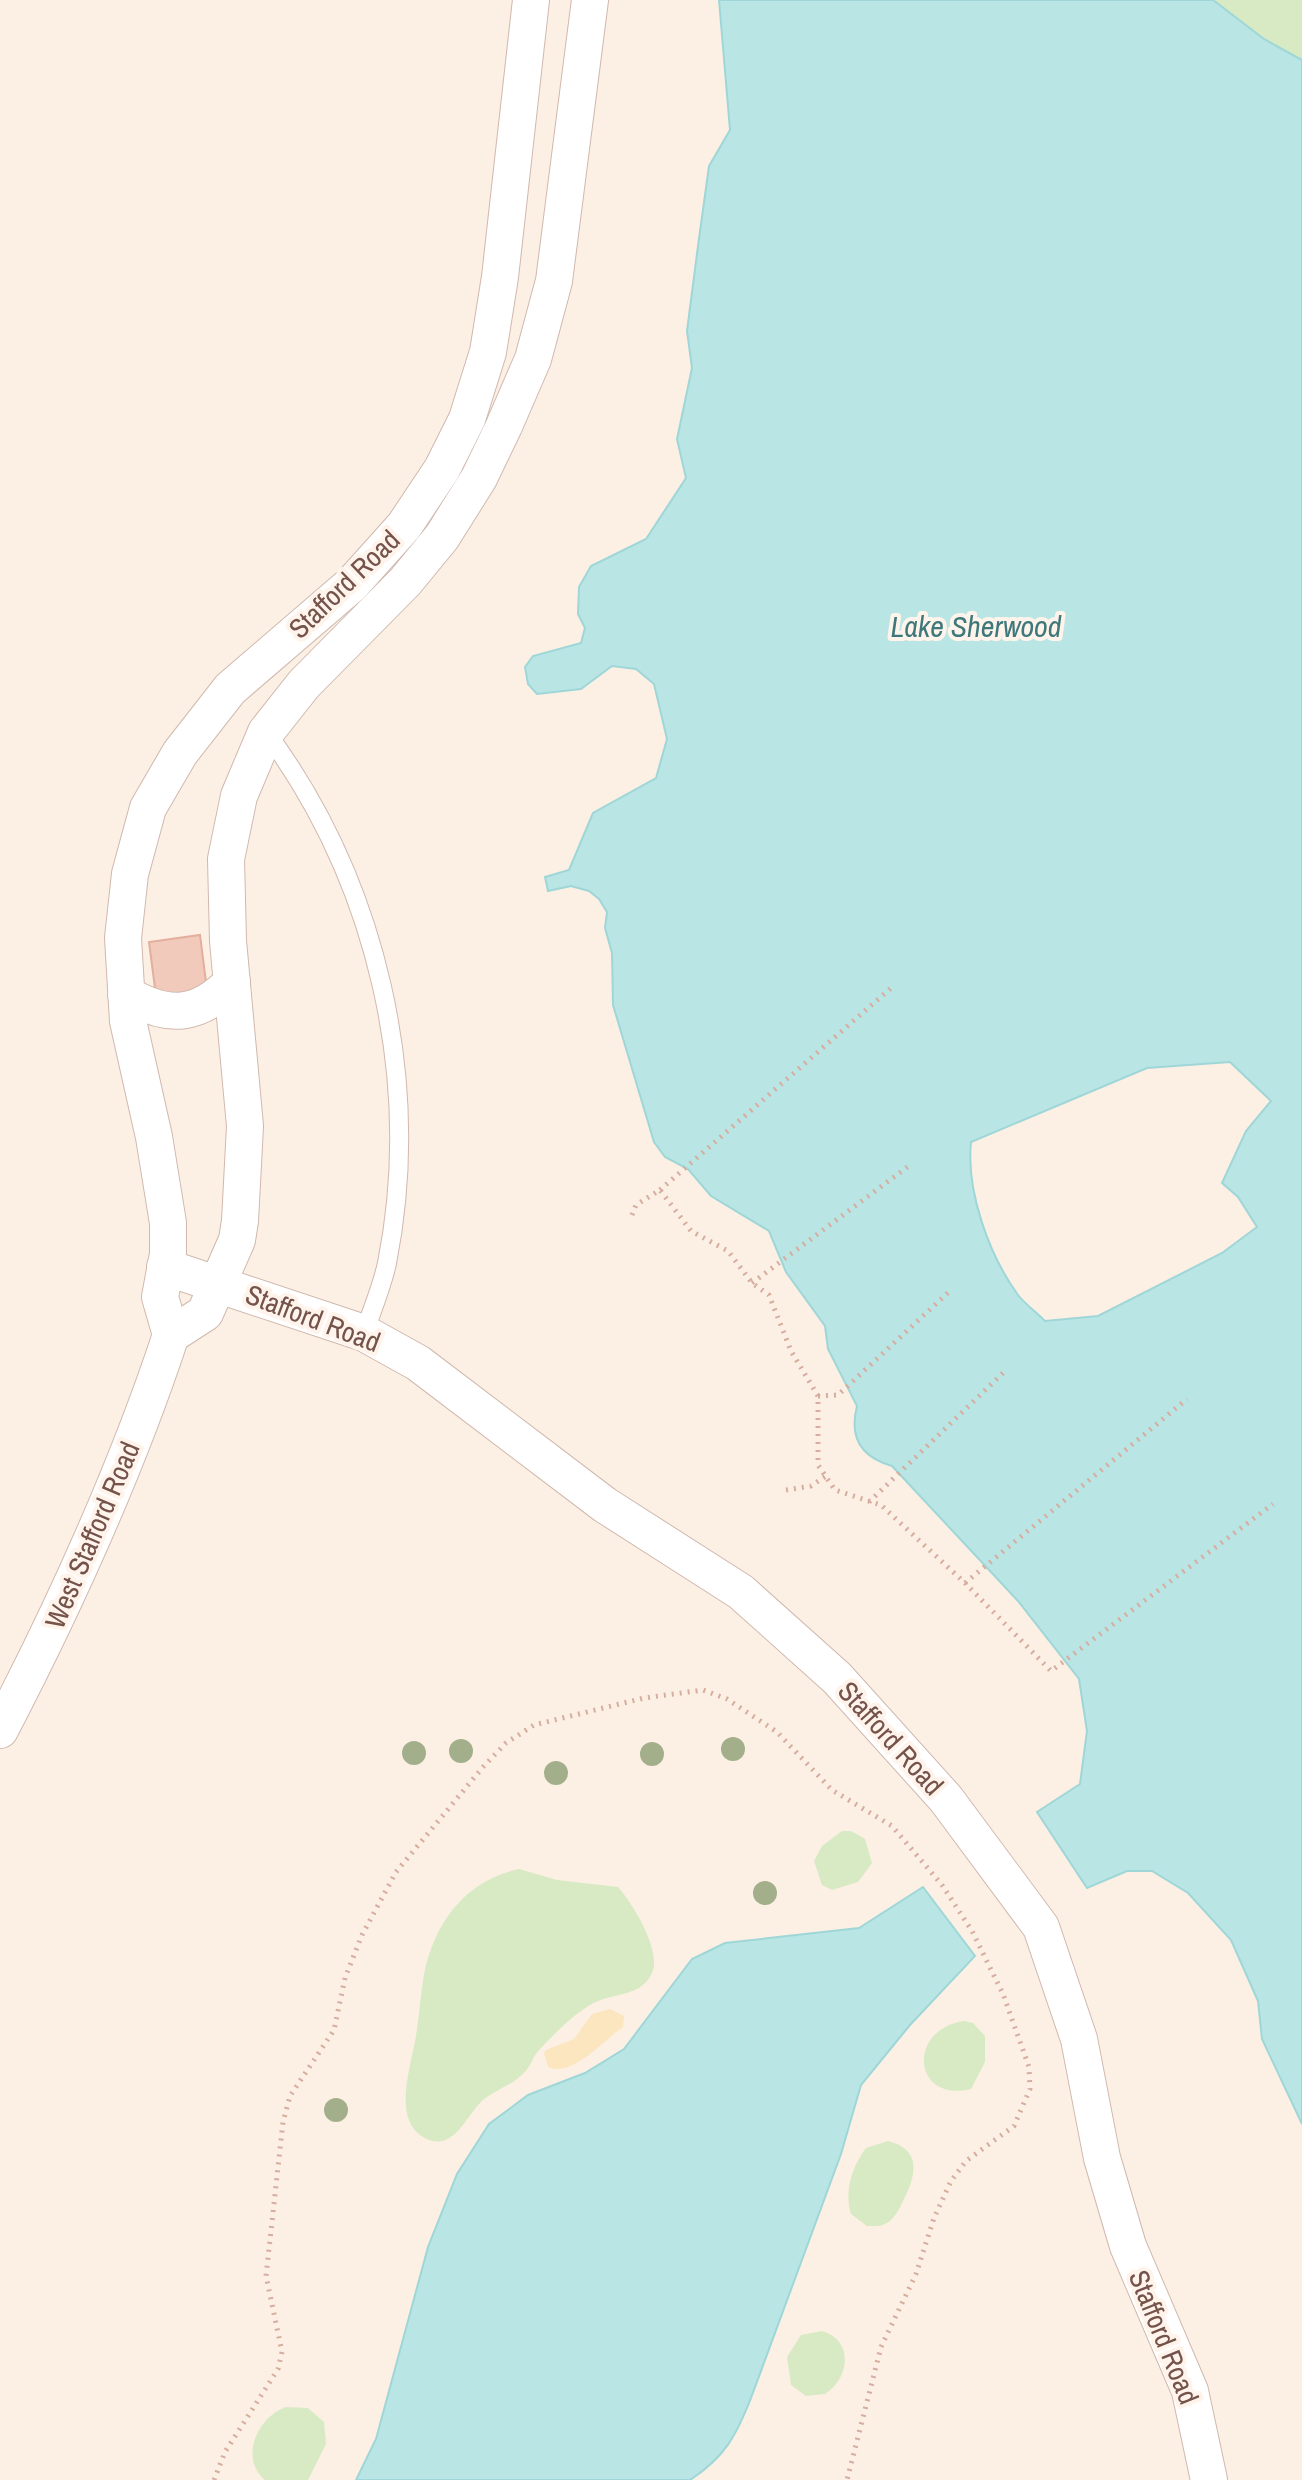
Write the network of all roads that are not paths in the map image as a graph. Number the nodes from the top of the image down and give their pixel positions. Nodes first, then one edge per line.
1 (531, 0) edge
2 (590, 0) edge
3 (266, 732) junction
4 (232, 982) junction
5 (126, 994) junction
6 (165, 1267) junction
7 (217, 1283) junction
8 (364, 1333) junction
9 (171, 1335) junction
10 (0, 1730) edge
11 (1209, 2480) edge

1 - 5 street, Stafford Road
2 - 3 street, Stafford Road
3 - 4 street, Stafford Road
3 - 8 lane
4 - 5 street
4 - 7 street, Stafford Road
5 - 6 street, Stafford Road
6 - 7 street, Stafford Road
6 - 9 street, Stafford Road
7 - 8 street, Stafford Road
7 - 9 street, Stafford Road
8 - 11 street, Stafford Road
9 - 10 street, West Stafford Road

